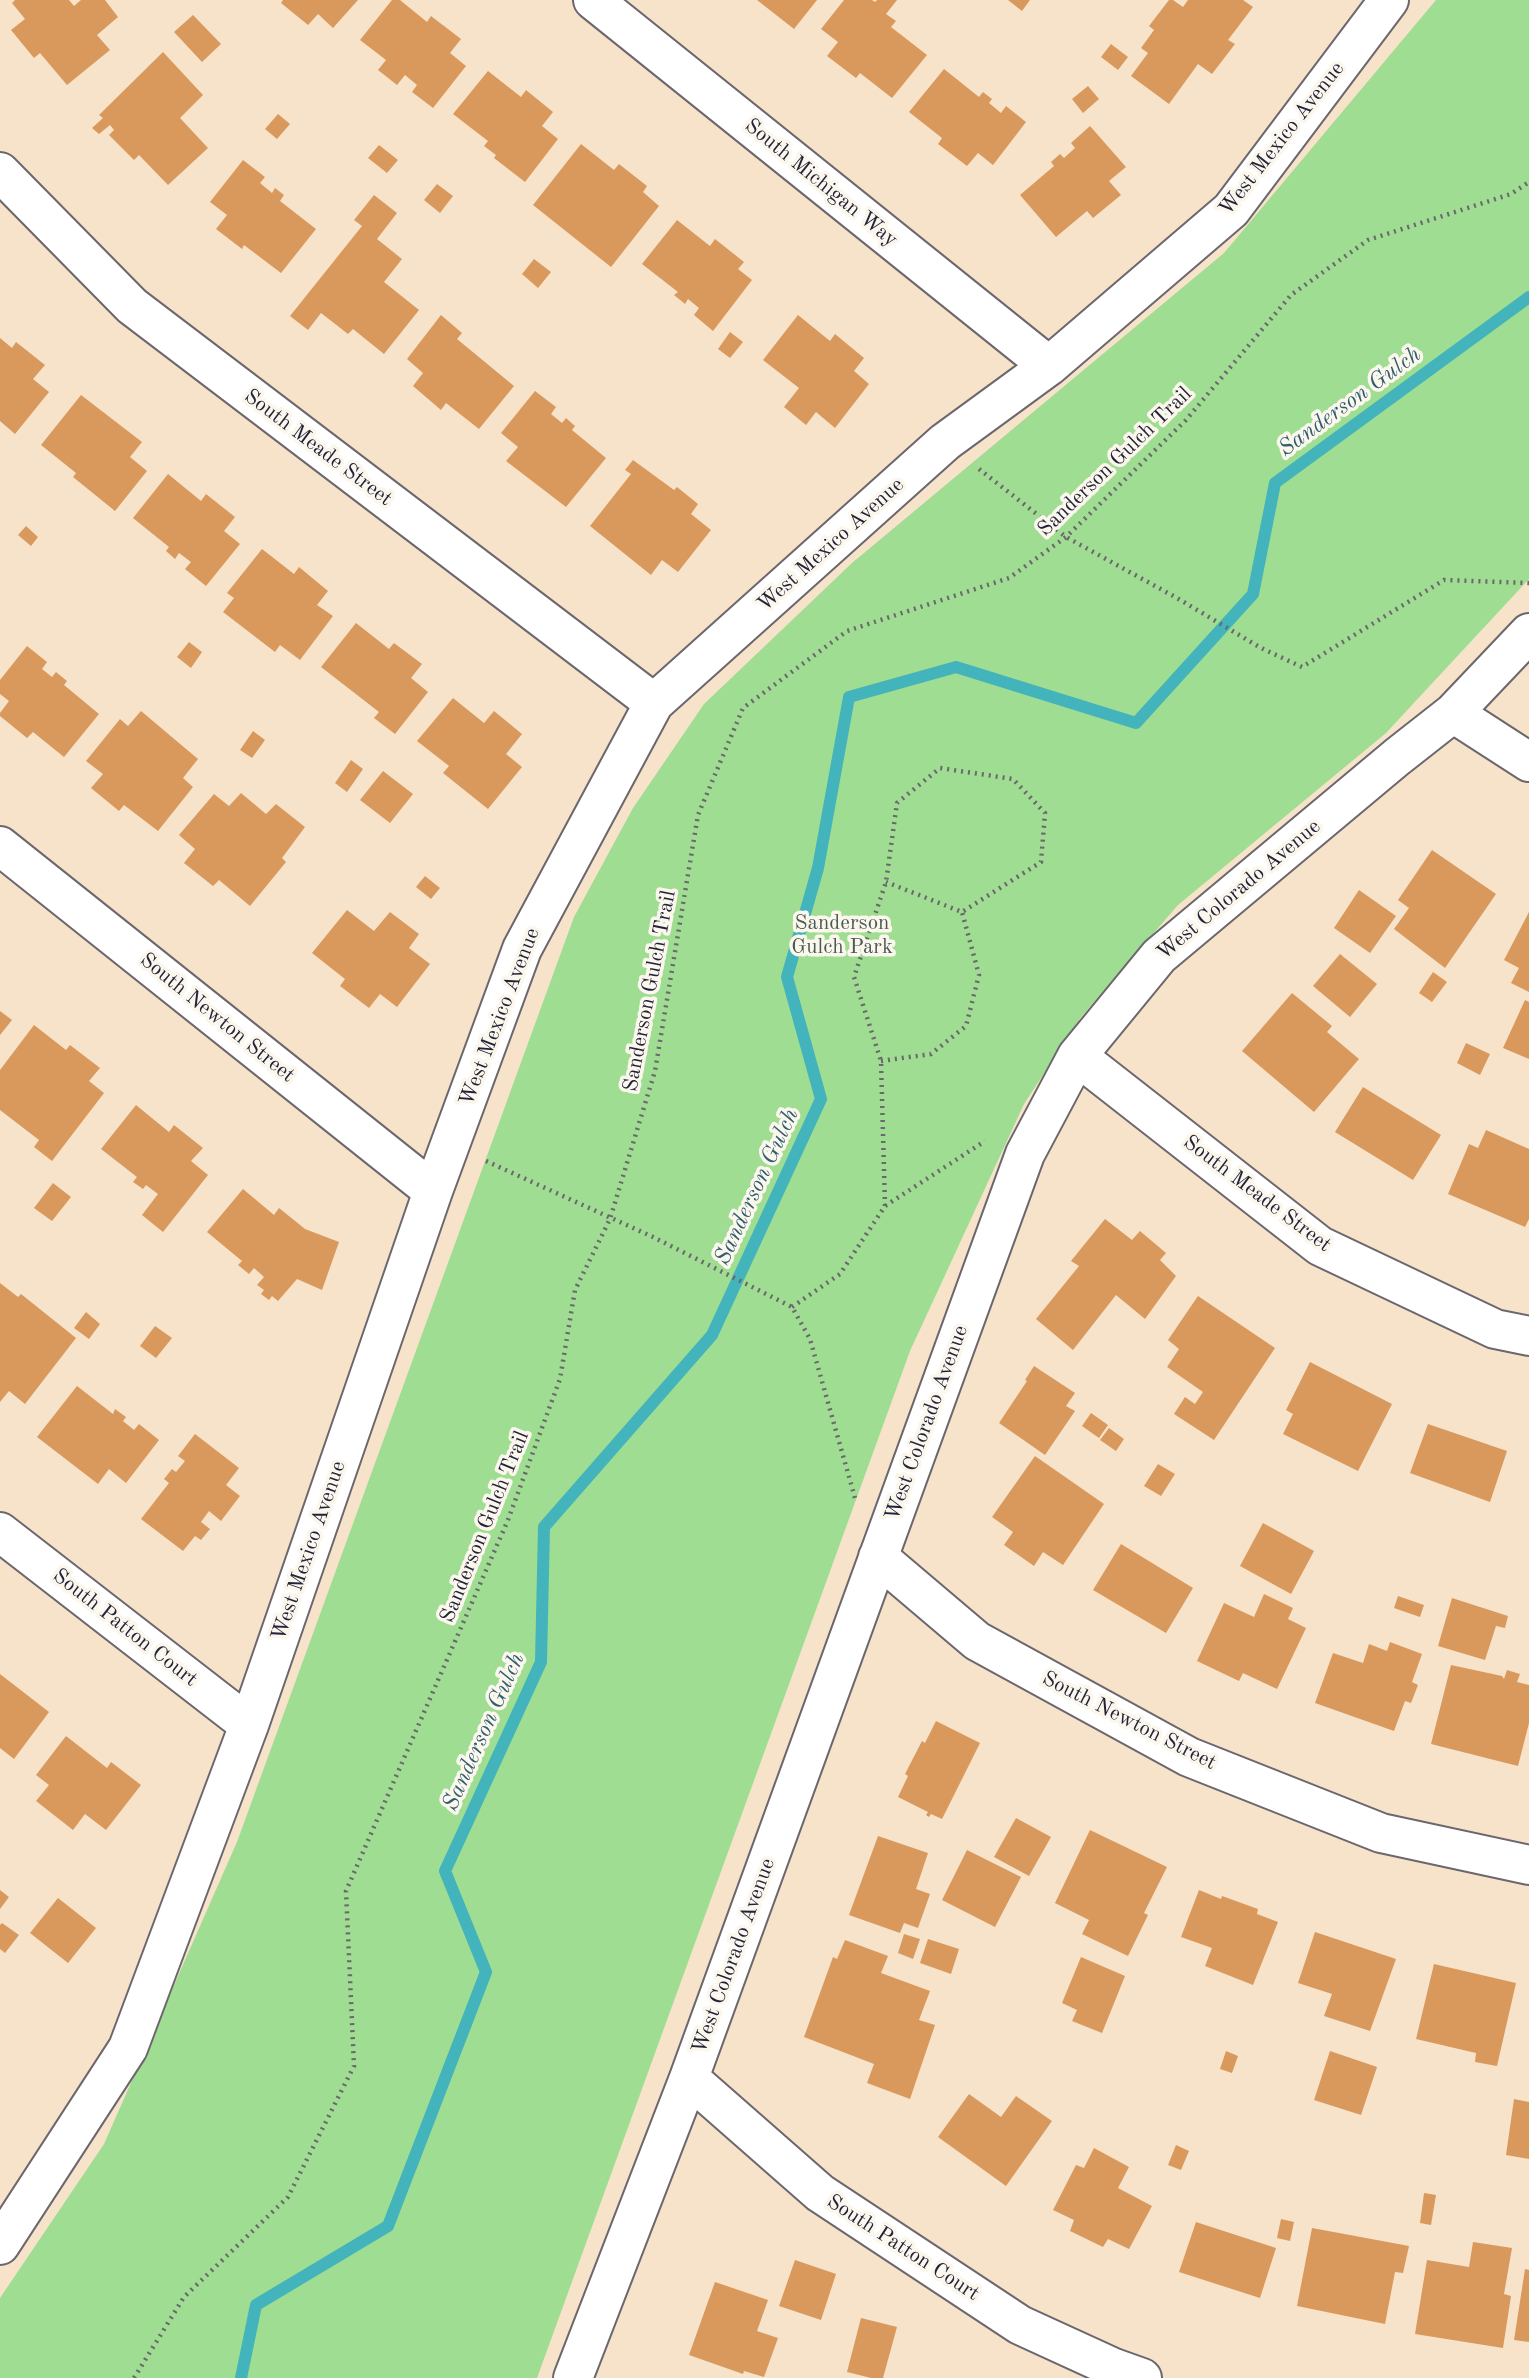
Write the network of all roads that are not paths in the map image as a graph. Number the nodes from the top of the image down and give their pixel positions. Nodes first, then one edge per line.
1 (593, 0) edge
2 (1389, 0) edge
3 (0, 172) edge
4 (1049, 366) junction
5 (1529, 633) edge
6 (654, 703) junction
7 (1453, 713) junction
8 (1529, 762) edge
9 (0, 846) edge
10 (1077, 1056) junction
11 (433, 1191) junction
12 (1529, 1336) edge
13 (0, 1532) edge
14 (878, 1558) junction
15 (249, 1725) junction
16 (1529, 1865) edge
17 (690, 2078) junction
18 (0, 2245) edge
19 (1122, 2375) edge
20 (573, 2378) edge

1 - 4 street, South Michigan Way
2 - 4 street, West Mexico Avenue
3 - 6 street, South Meade Street
4 - 6 street, West Mexico Avenue
5 - 7 street, West Colorado Avenue
6 - 11 street, West Mexico Avenue
7 - 8 street
7 - 10 street, West Colorado Avenue
9 - 11 street, South Newton Street
10 - 12 street, South Meade Street
10 - 14 street, West Colorado Avenue
11 - 15 street, West Mexico Avenue
13 - 15 street, South Patton Court
14 - 16 street, South Newton Street
14 - 17 street, West Colorado Avenue
15 - 18 street, West Mexico Avenue
17 - 19 street, South Patton Court
17 - 20 street, West Colorado Avenue

